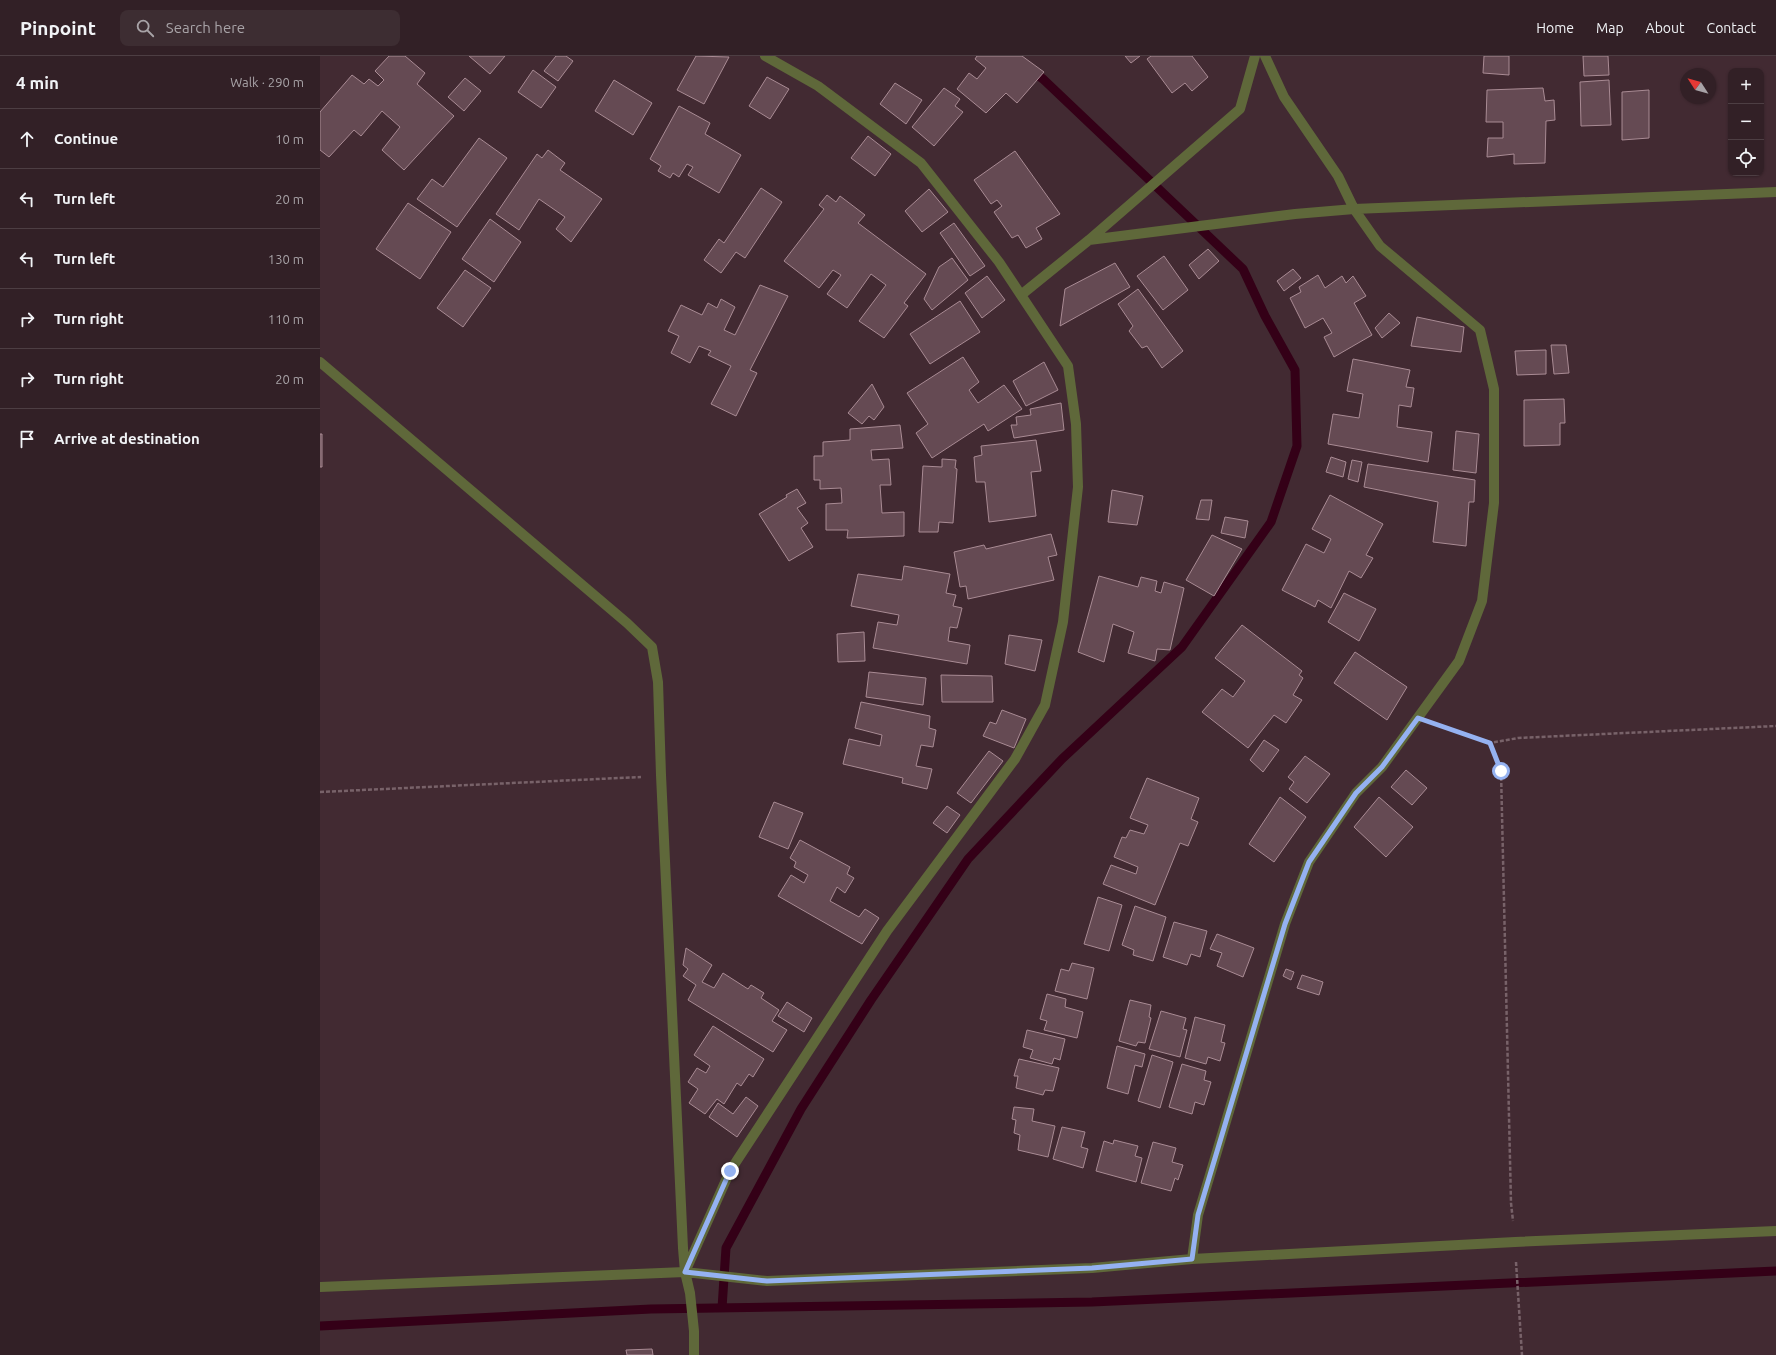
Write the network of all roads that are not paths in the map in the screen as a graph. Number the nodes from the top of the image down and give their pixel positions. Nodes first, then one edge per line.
1 (765, 56) edge
2 (1255, 56) edge
3 (1264, 56) edge
4 (1776, 192) edge
5 (1354, 209) junction
6 (1089, 240) junction
7 (1021, 295) junction
8 (320, 362) edge
9 (1776, 1231) edge
10 (1192, 1259) junction
11 (685, 1272) junction
12 (320, 1287) edge
13 (694, 1355) edge

1 - 7 street
2 - 6 street
3 - 5 street
4 - 5 street
5 - 6 street
5 - 10 street
6 - 7 street
7 - 11 street
8 - 11 street
9 - 10 street
10 - 11 street
11 - 12 street
11 - 13 street

